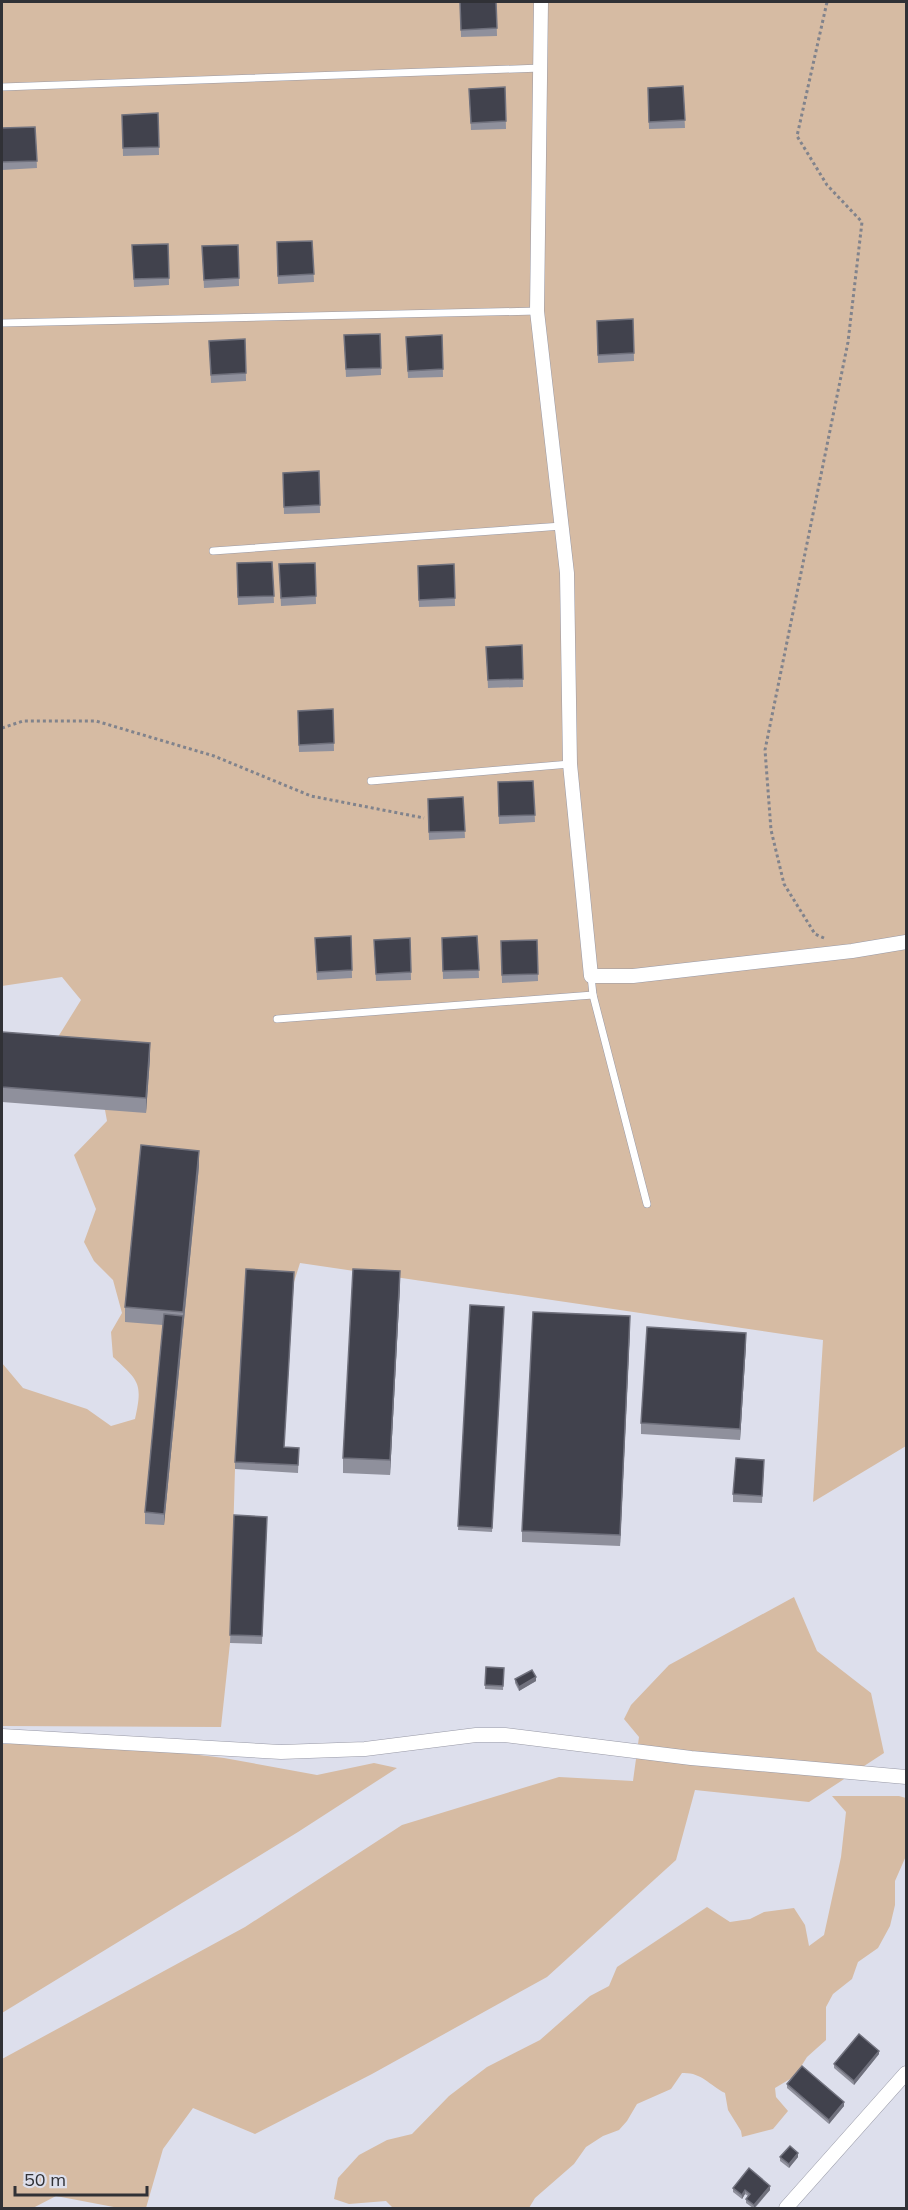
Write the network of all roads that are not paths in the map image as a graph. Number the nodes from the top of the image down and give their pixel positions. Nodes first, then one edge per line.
1 (541, 2) edge
2 (541, 68) junction
3 (2, 87) edge
4 (537, 311) junction
5 (2, 323) edge
6 (562, 525) junction
7 (213, 551) dead end
8 (570, 764) junction
9 (371, 781) dead end
10 (906, 942) edge
11 (591, 976) junction
12 (593, 995) junction
13 (277, 1019) dead end
14 (647, 1204) dead end
15 (2, 1736) edge
16 (906, 1777) edge
17 (906, 2073) edge
18 (786, 2208) edge

1 - 2 street
2 - 3 lane
2 - 4 street
4 - 5 lane
4 - 6 street
6 - 7 lane
6 - 8 street
8 - 9 lane
8 - 11 street
10 - 11 street
11 - 12 lane
12 - 13 lane
12 - 14 lane
15 - 16 street
17 - 18 street

